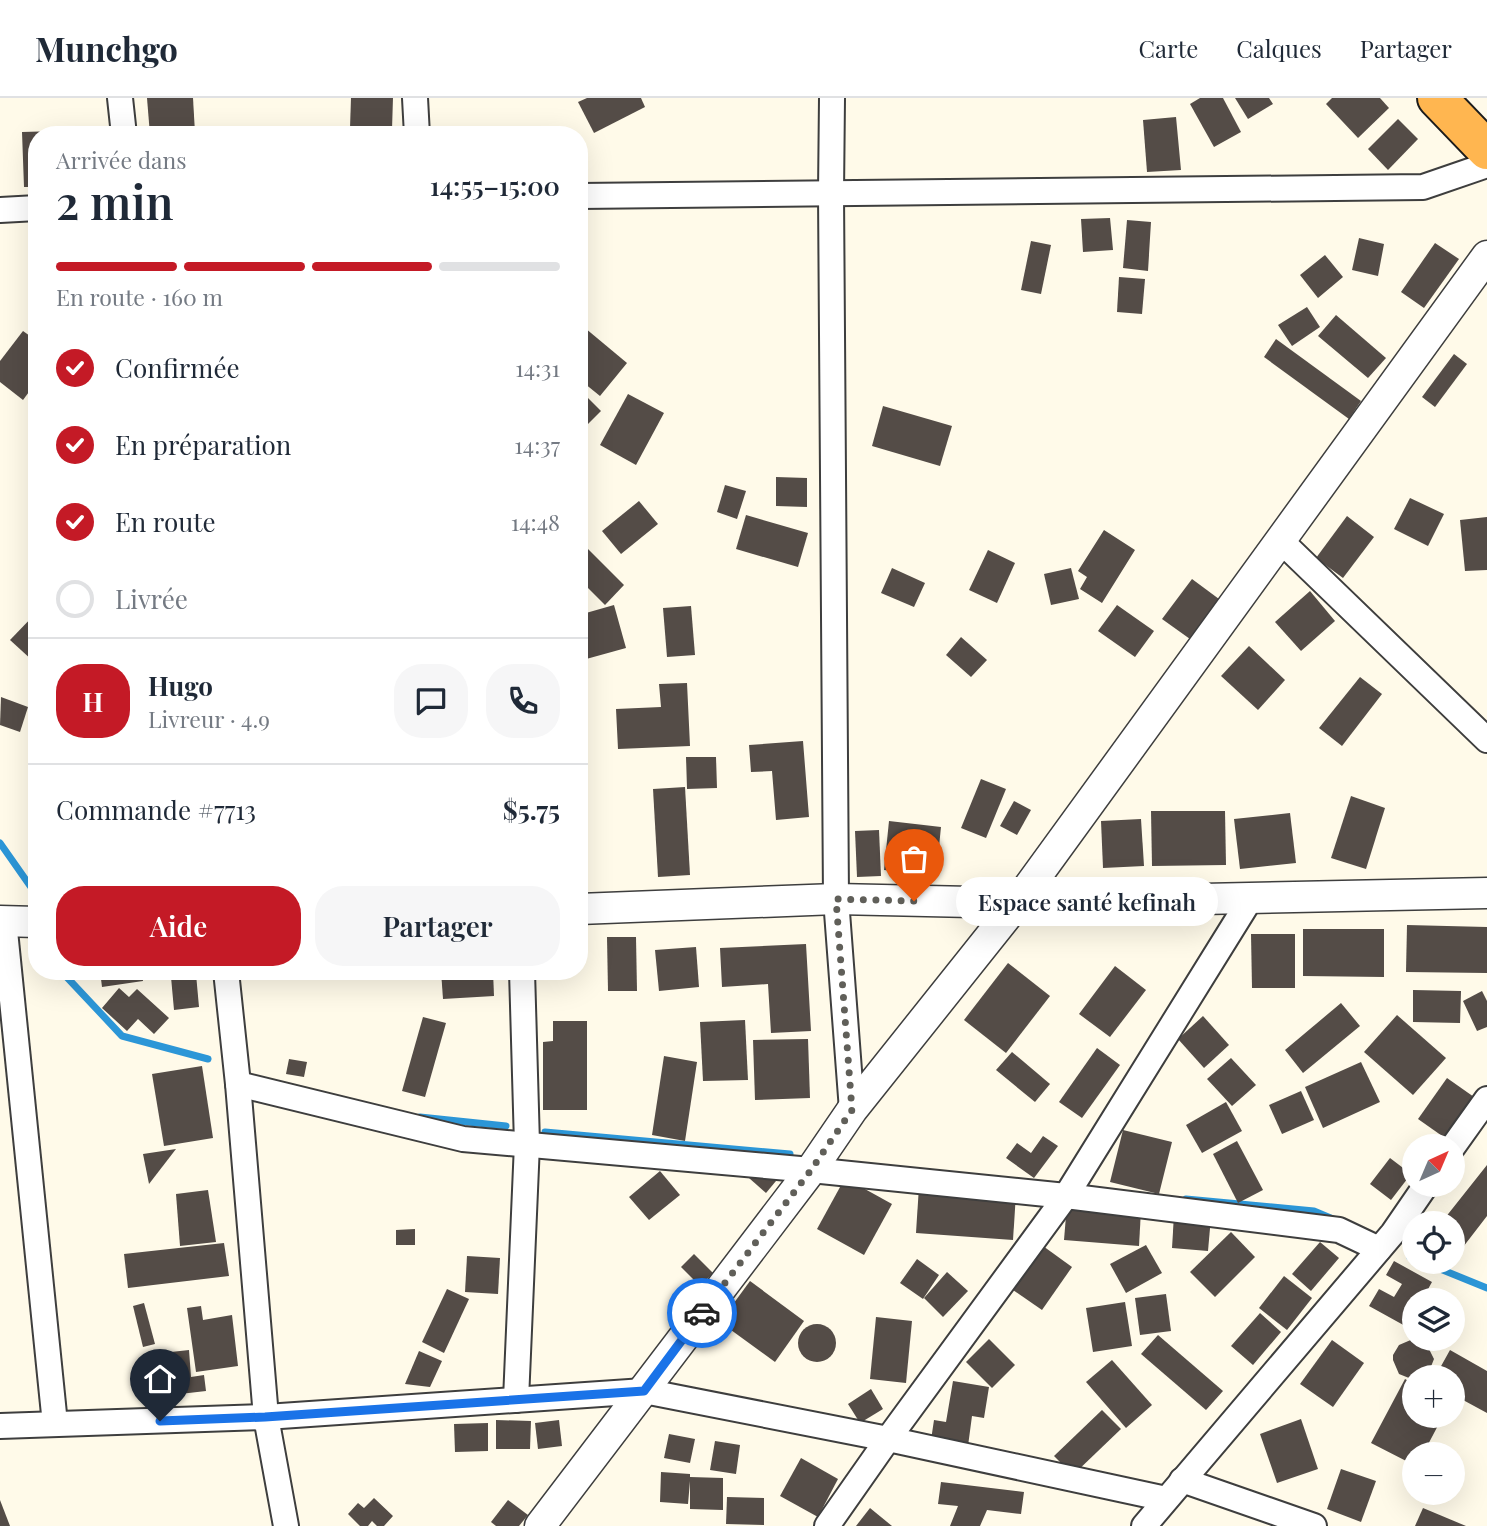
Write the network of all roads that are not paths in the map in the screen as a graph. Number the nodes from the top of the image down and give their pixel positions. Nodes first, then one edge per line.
1 (120, 98) edge
2 (415, 98) edge
3 (832, 98) edge
4 (1437, 98) edge
5 (1467, 98) edge
6 (1487, 119) edge
7 (123, 126) edge
8 (417, 126) edge
9 (1487, 150) edge
10 (1487, 165) edge
11 (831, 193) junction
12 (588, 196) edge
13 (28, 208) edge
14 (0, 210) edge
15 (1487, 256) edge
16 (1280, 540) junction
17 (1487, 740) edge
18 (1487, 893) edge
19 (1251, 898) junction
20 (836, 899) junction
21 (1017, 902) junction
22 (588, 909) edge
23 (2, 921) edge
24 (28, 922) edge
25 (227, 980) edge
26 (522, 980) edge
27 (238, 1084) junction
28 (1487, 1098) edge
29 (852, 1110) junction
30 (1462, 1134) edge
31 (527, 1144) junction
32 (811, 1170) junction
33 (1066, 1196) junction
34 (1418, 1197) edge
35 (1379, 1249) junction
36 (644, 1391) junction
37 (516, 1400) junction
38 (265, 1417) junction
39 (55, 1424) junction
40 (0, 1426) edge
41 (888, 1439) junction
42 (1174, 1490) junction
43 (286, 1526) edge
44 (540, 1526) edge
45 (827, 1526) edge
46 (1144, 1526) edge
47 (1314, 1526) edge

1 - 7 street
2 - 8 street
3 - 11 street
4 - 9 highway
5 - 6 highway
10 - 11 street
11 - 12 street
11 - 20 street
13 - 14 street
15 - 16 street
16 - 17 street
16 - 21 street
18 - 19 street
19 - 21 street
19 - 33 street
20 - 21 street
20 - 22 street
20 - 29 street
21 - 29 street
23 - 24 street
23 - 39 street
25 - 27 street
26 - 31 street
27 - 31 street
27 - 38 street
28 - 30 street
29 - 32 street
31 - 32 street
31 - 37 street
32 - 33 street
32 - 36 street
33 - 35 street
33 - 41 street
34 - 35 street
35 - 42 street
36 - 37 street
36 - 41 street
36 - 44 street
37 - 38 street
38 - 39 street
38 - 43 street
39 - 40 street
41 - 42 street
41 - 45 street
42 - 46 street
42 - 47 street

